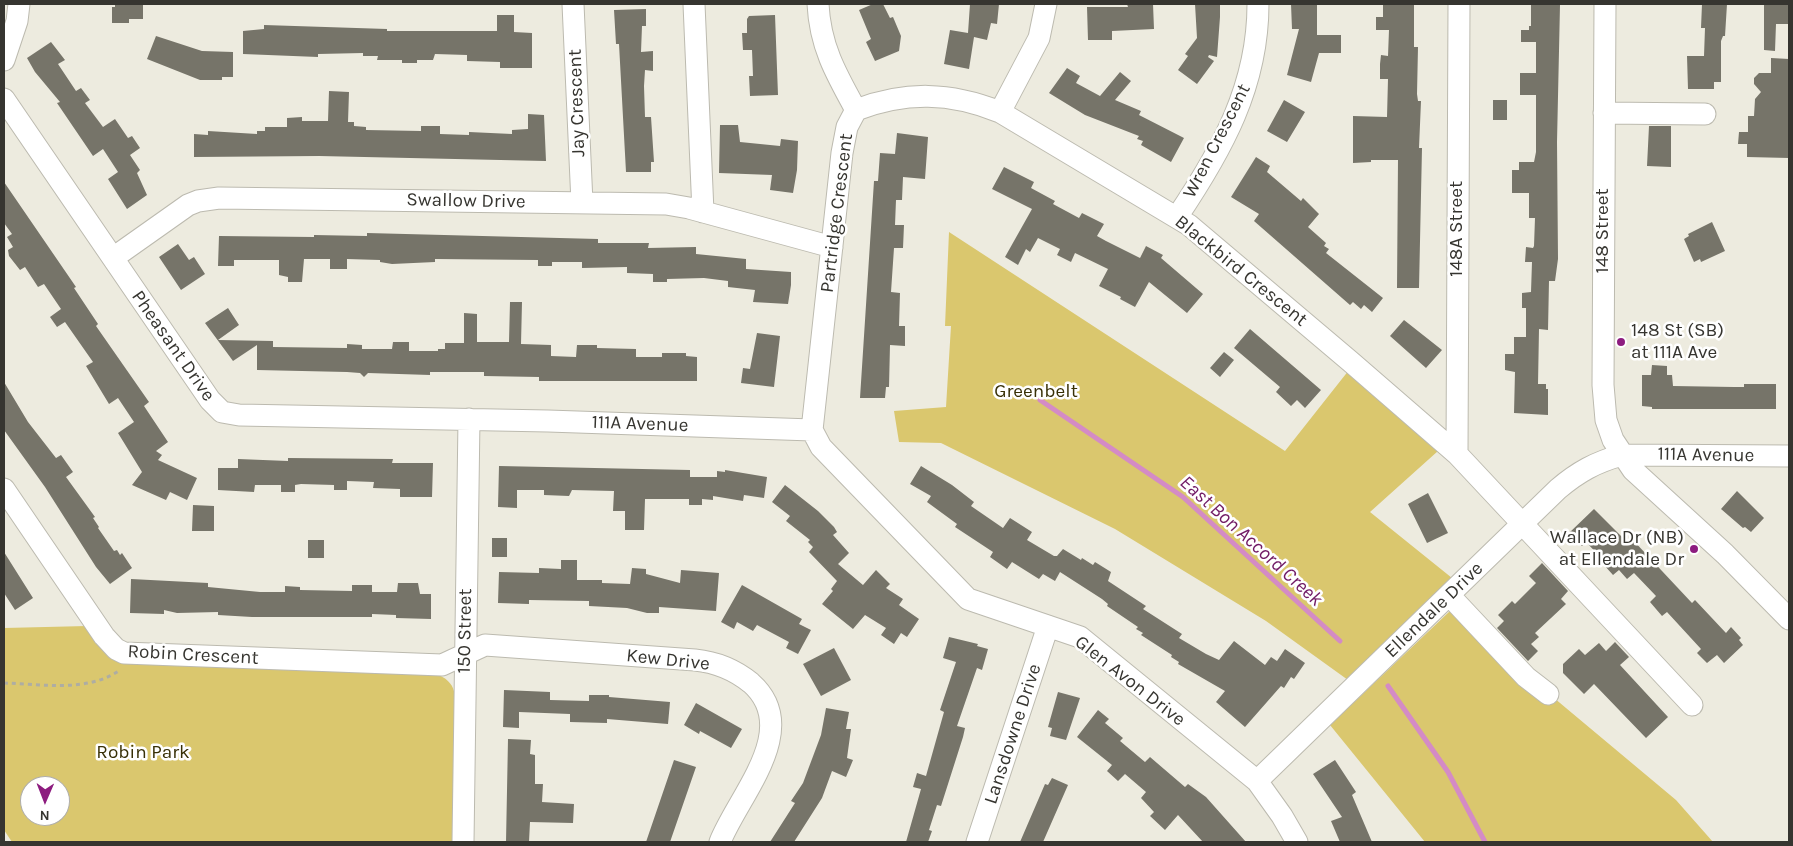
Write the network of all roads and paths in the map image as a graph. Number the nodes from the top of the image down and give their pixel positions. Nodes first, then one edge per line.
1 (19, 4) edge
2 (573, 4) edge
3 (694, 4) edge
4 (818, 4) edge
5 (1046, 4) edge
6 (1258, 4) edge
7 (1459, 4) edge
8 (1604, 4) edge
9 (4, 60) edge
10 (4, 99) edge
11 (856, 110) junction
12 (1000, 112) junction
13 (1604, 113) junction
14 (1705, 114) dead end
15 (582, 203) junction
16 (703, 212) junction
17 (1177, 217) junction
18 (832, 247) junction
19 (113, 258) junction
20 (469, 419) junction
21 (812, 430) junction
22 (1457, 454) junction
23 (1622, 455) junction
24 (1789, 456) edge
25 (4, 489) edge
26 (1522, 524) junction
27 (1449, 596) junction
28 (1789, 619) edge
29 (1048, 626) junction
30 (464, 655) junction
31 (123, 668) dead end
32 (56, 679) dead end
33 (4, 683) edge
34 (56, 684) junction
35 (1548, 694) dead end
36 (1692, 705) dead end
37 (1256, 781) junction
38 (463, 842) edge
39 (720, 842) edge
40 (977, 842) edge
41 (1297, 842) edge

1 - 9 street
2 - 15 street, Jay Crescent
3 - 16 street
4 - 11 street, Partridge Crescent
5 - 12 street
6 - 17 street, Wren Crescent
7 - 22 street, 148A Street
8 - 13 street, 148 Street
10 - 19 street, Pheasant Drive
11 - 12 street, Blackbird Crescent
11 - 18 street, Partridge Crescent
12 - 17 street, Blackbird Crescent
13 - 14 street
13 - 23 street, 148 Street
15 - 16 street, Swallow Drive
15 - 19 street, Swallow Drive
16 - 18 street, Swallow Drive
17 - 22 street, Blackbird Crescent
18 - 21 street, Partridge Crescent
19 - 20 street, Pheasant Drive
20 - 21 street, 111A Avenue
20 - 30 street, 150 Street
21 - 29 street, Glen Avon Drive
22 - 26 street, Blackbird Crescent
23 - 24 street, 111A Avenue
23 - 26 street, Ellendale Drive
23 - 28 street, 148 Street
25 - 30 street, Robin Crescent
26 - 27 street, Ellendale Drive
26 - 36 street, Blackbird Crescent
27 - 35 street
27 - 37 street, Ellendale Drive
29 - 37 street, Glen Avon Drive
29 - 40 street, Lansdowne Drive
30 - 38 street, 150 Street
30 - 39 street, Kew Drive
31 - 34 path
32 - 34 path
33 - 34 path
37 - 41 street, Glen Avon Drive

